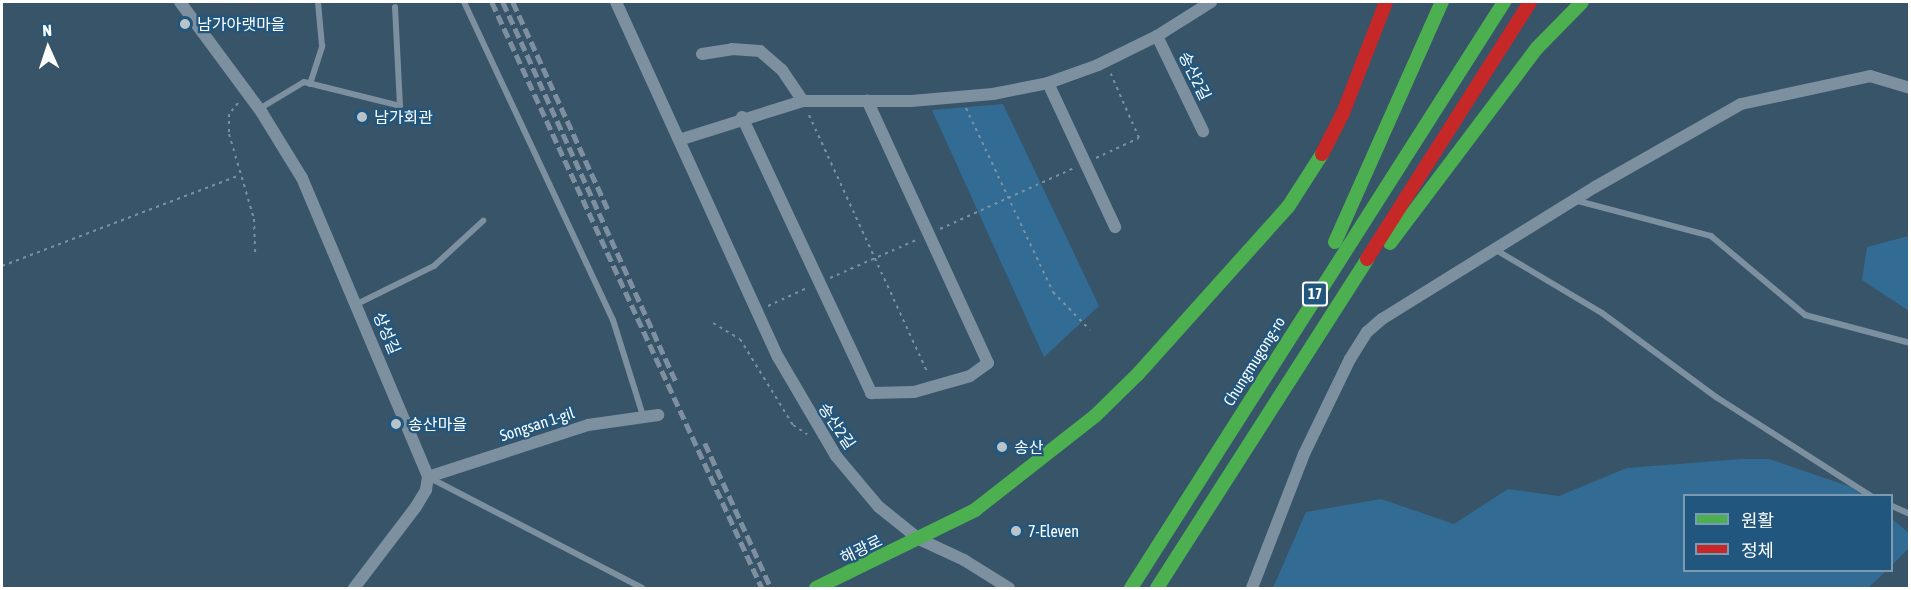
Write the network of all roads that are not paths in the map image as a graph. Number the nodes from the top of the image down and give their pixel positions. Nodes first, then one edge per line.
1 (180, 2) edge
2 (318, 2) edge
3 (464, 2) edge
4 (615, 2) edge
5 (1211, 2) edge
6 (1386, 2) edge
7 (1442, 2) edge
8 (1504, 2) edge
9 (1530, 2) edge
10 (1582, 2) edge
11 (395, 7) dead end
12 (1157, 36) junction
13 (702, 54) dead end
14 (1048, 83) junction
15 (310, 84) junction
16 (1910, 88) edge
17 (802, 100) junction
18 (867, 100) junction
19 (259, 109) junction
20 (742, 117) junction
21 (1203, 131) dead end
22 (679, 140) junction
23 (1574, 200) junction
24 (483, 221) dead end
25 (1115, 227) dead end
26 (1494, 249) junction
27 (357, 304) junction
28 (1910, 343) edge
29 (1293, 370) junction
30 (643, 416) junction
31 (658, 416) dead end
32 (428, 477) junction
33 (1869, 494) edge
34 (1893, 506) edge
35 (1910, 514) edge
36 (919, 539) junction
37 (1146, 564) junction
38 (354, 588) edge
39 (642, 588) edge
40 (816, 588) edge
41 (1008, 588) edge
42 (1131, 588) edge
43 (1157, 588) edge
44 (1252, 588) edge

1 - 19 street, 상성길
2 - 15 lane
3 - 30 lane
4 - 22 street, 송산2길
5 - 12 street
6 - 36 main road, 해광로
7 - 37 main road
8 - 37 main road, Chungmugong-ro / 17
9 - 29 main road, 17
10 - 29 main road
11 - 15 lane
12 - 14 street
12 - 21 street, 송산2길
13 - 17 street
14 - 18 street
14 - 25 street
15 - 19 lane
16 - 23 street
17 - 18 street
17 - 20 street
18 - 20 street
19 - 27 street, 상성길
20 - 22 street
22 - 36 street, 송산2길
23 - 26 street
23 - 28 lane
24 - 27 lane
26 - 33 lane
26 - 44 street
27 - 32 street, 상성길
29 - 43 main road, 17
30 - 31 street, Songsan 1-gil
30 - 32 street, Songsan 1-gil
32 - 38 street
32 - 39 lane
34 - 35 lane
36 - 40 main road, 해광로
36 - 41 street, 송산2길
37 - 42 main road, Chungmugong-ro / 17

